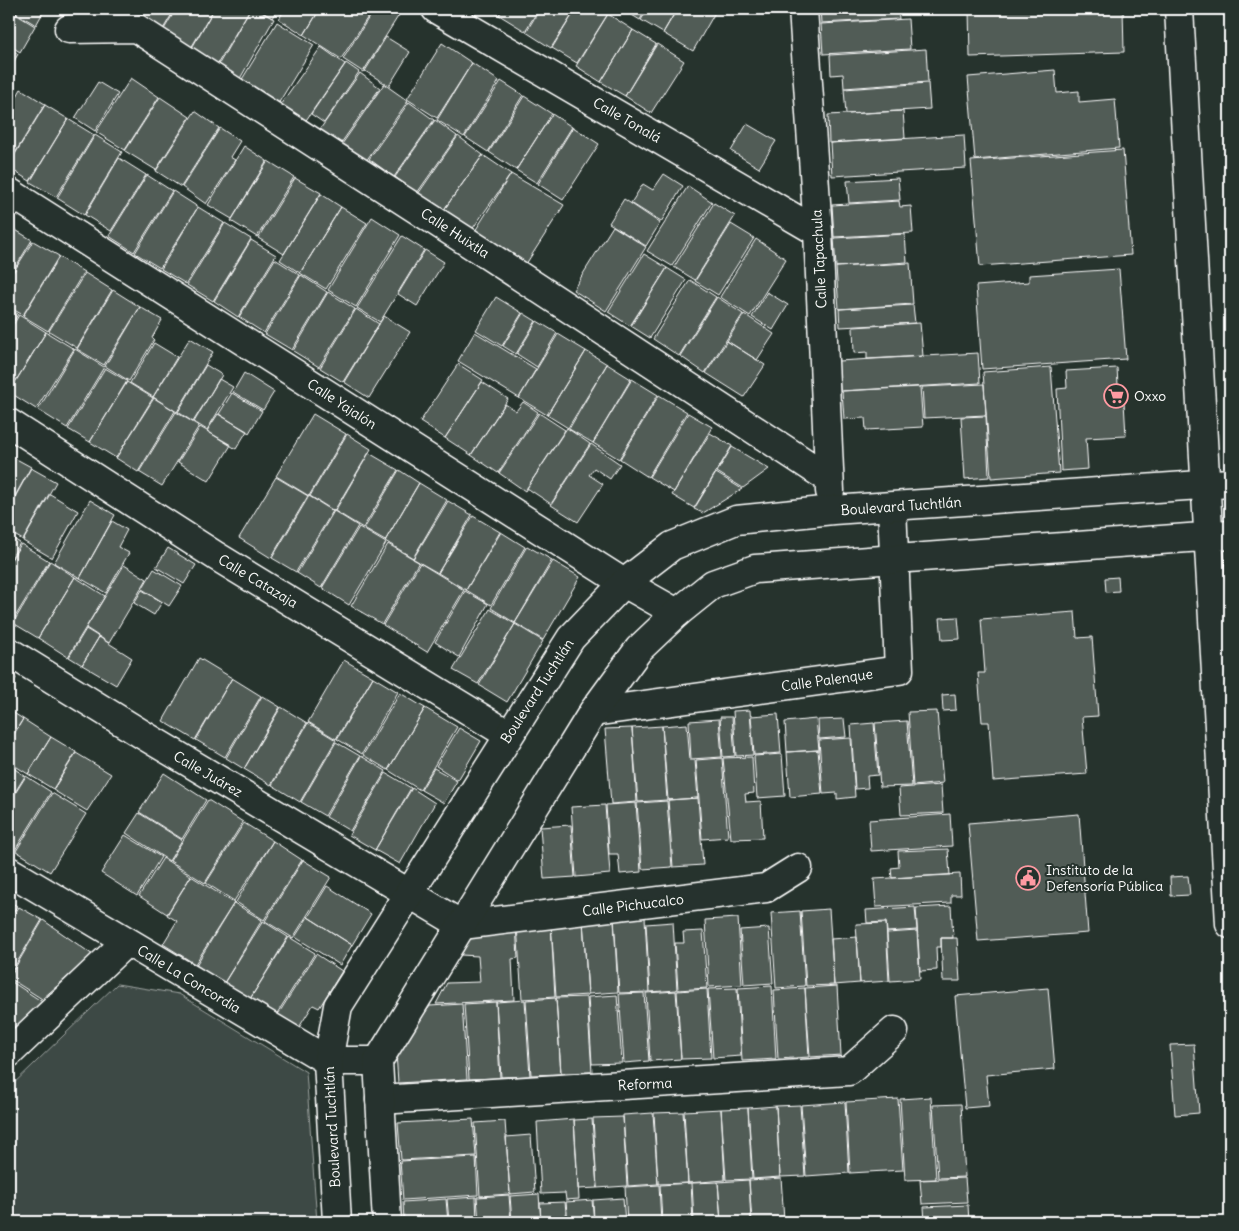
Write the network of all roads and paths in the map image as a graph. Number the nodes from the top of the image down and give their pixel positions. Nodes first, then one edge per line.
1 (436, 9) edge
2 (803, 9) edge
3 (1179, 9) edge
4 (69, 29) dead end
5 (9, 192) edge
6 (818, 232) junction
7 (9, 423) edge
8 (828, 478) junction
9 (1218, 484) edge
10 (892, 507) junction
11 (832, 510) junction
12 (1219, 535) edge
13 (894, 557) junction
14 (624, 583) junction
15 (677, 613) junction
16 (9, 652) edge
17 (593, 712) junction
18 (509, 735) junction
19 (798, 868) dead end
20 (9, 871) edge
21 (410, 892) junction
22 (1230, 924) edge
23 (462, 925) junction
24 (126, 942) junction
25 (894, 1031) dead end
26 (9, 1053) edge
27 (328, 1061) junction
28 (378, 1062) junction
29 (380, 1100) junction
30 (337, 1222) edge
31 (388, 1222) edge

1 - 6 street, Calle Tonalá
2 - 6 street, Calle Tapachula
3 - 9 street
4 - 8 street, Calle Huixtla
5 - 14 street, Calle Yajalón
6 - 8 street, Calle Tapachula
7 - 18 street, Calle Catazaja
8 - 11 street, Calle Tapachula
9 - 10 street, Boulevard Tuchtlán
9 - 12 street
10 - 11 street, Boulevard Tuchtlán
10 - 13 street, Calle Palenque
11 - 14 street, Boulevard Tuchtlán
12 - 13 street
12 - 22 street
13 - 15 street
13 - 17 street, Calle Palenque
14 - 15 street, Calle Yajalón
14 - 18 street, Boulevard Tuchtlán
15 - 17 street
16 - 21 street, Calle Juárez
17 - 23 street
18 - 21 street, Boulevard Tuchtlán
19 - 23 street, Calle Pichucalco
20 - 24 street, Calle La Concordia
21 - 23 street, Calle Juárez
21 - 27 street, Boulevard Tuchtlán
23 - 28 street
24 - 26 street
24 - 27 street, Calle La Concordia
25 - 29 street, Reforma
27 - 28 street, Calle La Concordia
27 - 30 street, Boulevard Tuchtlán
28 - 29 street
29 - 31 street

